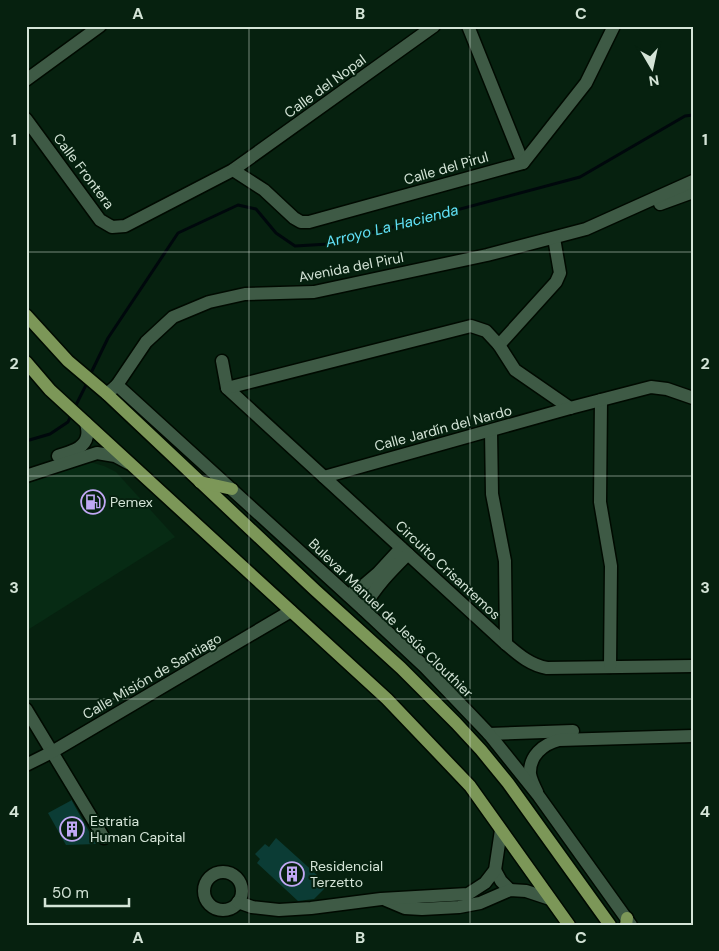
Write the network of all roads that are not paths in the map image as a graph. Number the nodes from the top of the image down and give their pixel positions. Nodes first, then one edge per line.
1 (100, 26) edge
2 (434, 26) edge
3 (468, 26) edge
4 (614, 26) edge
5 (26, 80) edge
6 (26, 119) edge
7 (523, 162) junction
8 (233, 170) junction
9 (693, 181) edge
10 (693, 192) edge
11 (618, 214) junction
12 (554, 238) junction
13 (26, 315) edge
14 (498, 345) junction
15 (222, 361) dead end
16 (26, 362) edge
17 (117, 385) junction
18 (227, 388) junction
19 (107, 394) junction
20 (693, 398) edge
21 (601, 400) junction
22 (570, 408) junction
23 (86, 423) junction
24 (492, 431) junction
25 (132, 464) junction
26 (26, 467) edge
27 (26, 476) edge
28 (324, 476) junction
29 (200, 482) junction
30 (232, 489) junction
31 (405, 551) junction
32 (348, 595) junction
33 (363, 608) junction
34 (291, 611) junction
35 (506, 644) junction
36 (693, 666) edge
37 (610, 667) junction
38 (26, 709) edge
39 (693, 728) edge
40 (489, 734) junction
41 (693, 736) edge
42 (52, 752) junction
43 (26, 765) edge
44 (538, 795) junction
45 (501, 830) junction
46 (104, 838) dead end
47 (495, 870) junction
48 (510, 890) junction
49 (381, 898) junction
50 (550, 899) junction
51 (238, 902) dead end
52 (628, 923) edge
53 (568, 925) edge
54 (610, 925) edge

1 - 5 street
2 - 8 street, Calle del Nopal
3 - 7 street
4 - 7 street
6 - 8 street, Calle Frontera
7 - 8 street, Calle del Pirul
9 - 11 street
10 - 11 street
11 - 12 street, Avenida del Pirul
12 - 14 street
12 - 17 street, Avenida del Pirul
13 - 19 main road
14 - 18 street
14 - 22 street
15 - 18 street
16 - 23 main road
17 - 19 street, Avenida del Pirul
17 - 30 street, Bulevar Manuel de Jesús Clouthier
18 - 28 street, Circuito Crisantemos
19 - 29 main road
20 - 21 street
21 - 22 street
21 - 37 street
22 - 24 street, Calle Jardín del Nardo
23 - 25 main road
23 - 26 street
24 - 28 street, Calle Jardín del Nardo
24 - 35 street
25 - 27 street
25 - 34 main road
28 - 31 street, Circuito Crisantemos
29 - 30 main road
29 - 54 main road
30 - 32 street, Bulevar Manuel de Jesús Clouthier
31 - 32 street
31 - 33 street
31 - 35 street, Circuito Crisantemos
32 - 33 street, Bulevar Manuel de Jesús Clouthier
33 - 40 street, Bulevar Manuel de Jesús Clouthier
34 - 42 street, Calle Misión de Santiago
34 - 45 main road
35 - 37 street, Circuito Crisantemos
36 - 37 street, Circuito Crisantemos
38 - 42 street
39 - 40 street
40 - 44 street, Bulevar Manuel de Jesús Clouthier
41 - 44 street
42 - 43 street, Calle Misión de Santiago
42 - 46 street
44 - 52 street, Bulevar Manuel de Jesús Clouthier
45 - 47 street
45 - 50 main road
47 - 48 street
47 - 49 street
48 - 49 street
48 - 50 street
49 - 51 street
50 - 53 main road

